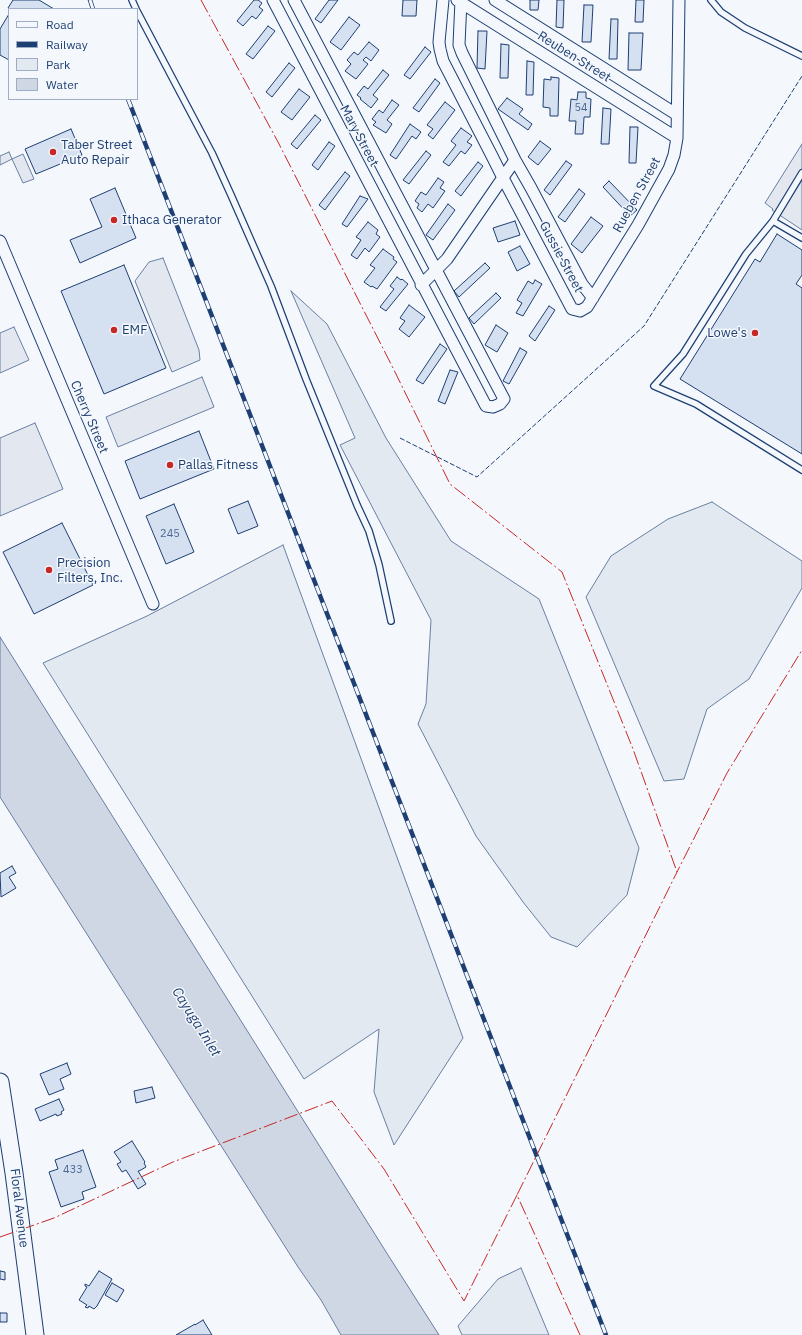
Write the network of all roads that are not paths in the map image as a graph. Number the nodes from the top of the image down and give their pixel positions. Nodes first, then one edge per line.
1 (273, 0) edge
2 (294, 0) edge
3 (443, 0) edge
4 (495, 0) edge
5 (679, 0) edge
6 (712, 0) edge
7 (460, 1) edge
8 (138, 12) edge
9 (802, 56) edge
10 (676, 114) junction
11 (676, 138) junction
12 (515, 160) junction
13 (802, 173) edge
14 (503, 178) junction
15 (773, 220) junction
16 (802, 238) edge
17 (0, 241) edge
18 (437, 269) junction
19 (421, 285) junction
20 (593, 298) junction
21 (802, 470) edge
22 (153, 604) dead end
23 (390, 621) dead end
24 (0, 1082) edge
25 (35, 1335) edge

1 - 19 street, Mary Street
2 - 18 street, Mary Street
3 - 14 street, Gussie Street
4 - 10 street, Reuben Street
5 - 10 street, Rueben Street
6 - 9 lane
7 - 11 street, Reuben Street
7 - 12 street, Gussie Street
8 - 23 lane
10 - 11 street, Rueben Street
11 - 20 street, Rueben Street
12 - 14 street
12 - 20 street, Gussie Street
13 - 15 lane
14 - 18 street
14 - 20 street, Gussie Street
15 - 16 lane
15 - 21 lane
17 - 22 street, Cherry Street
18 - 19 street
18 - 19 street, Mary Street
24 - 25 main road, Floral Avenue

